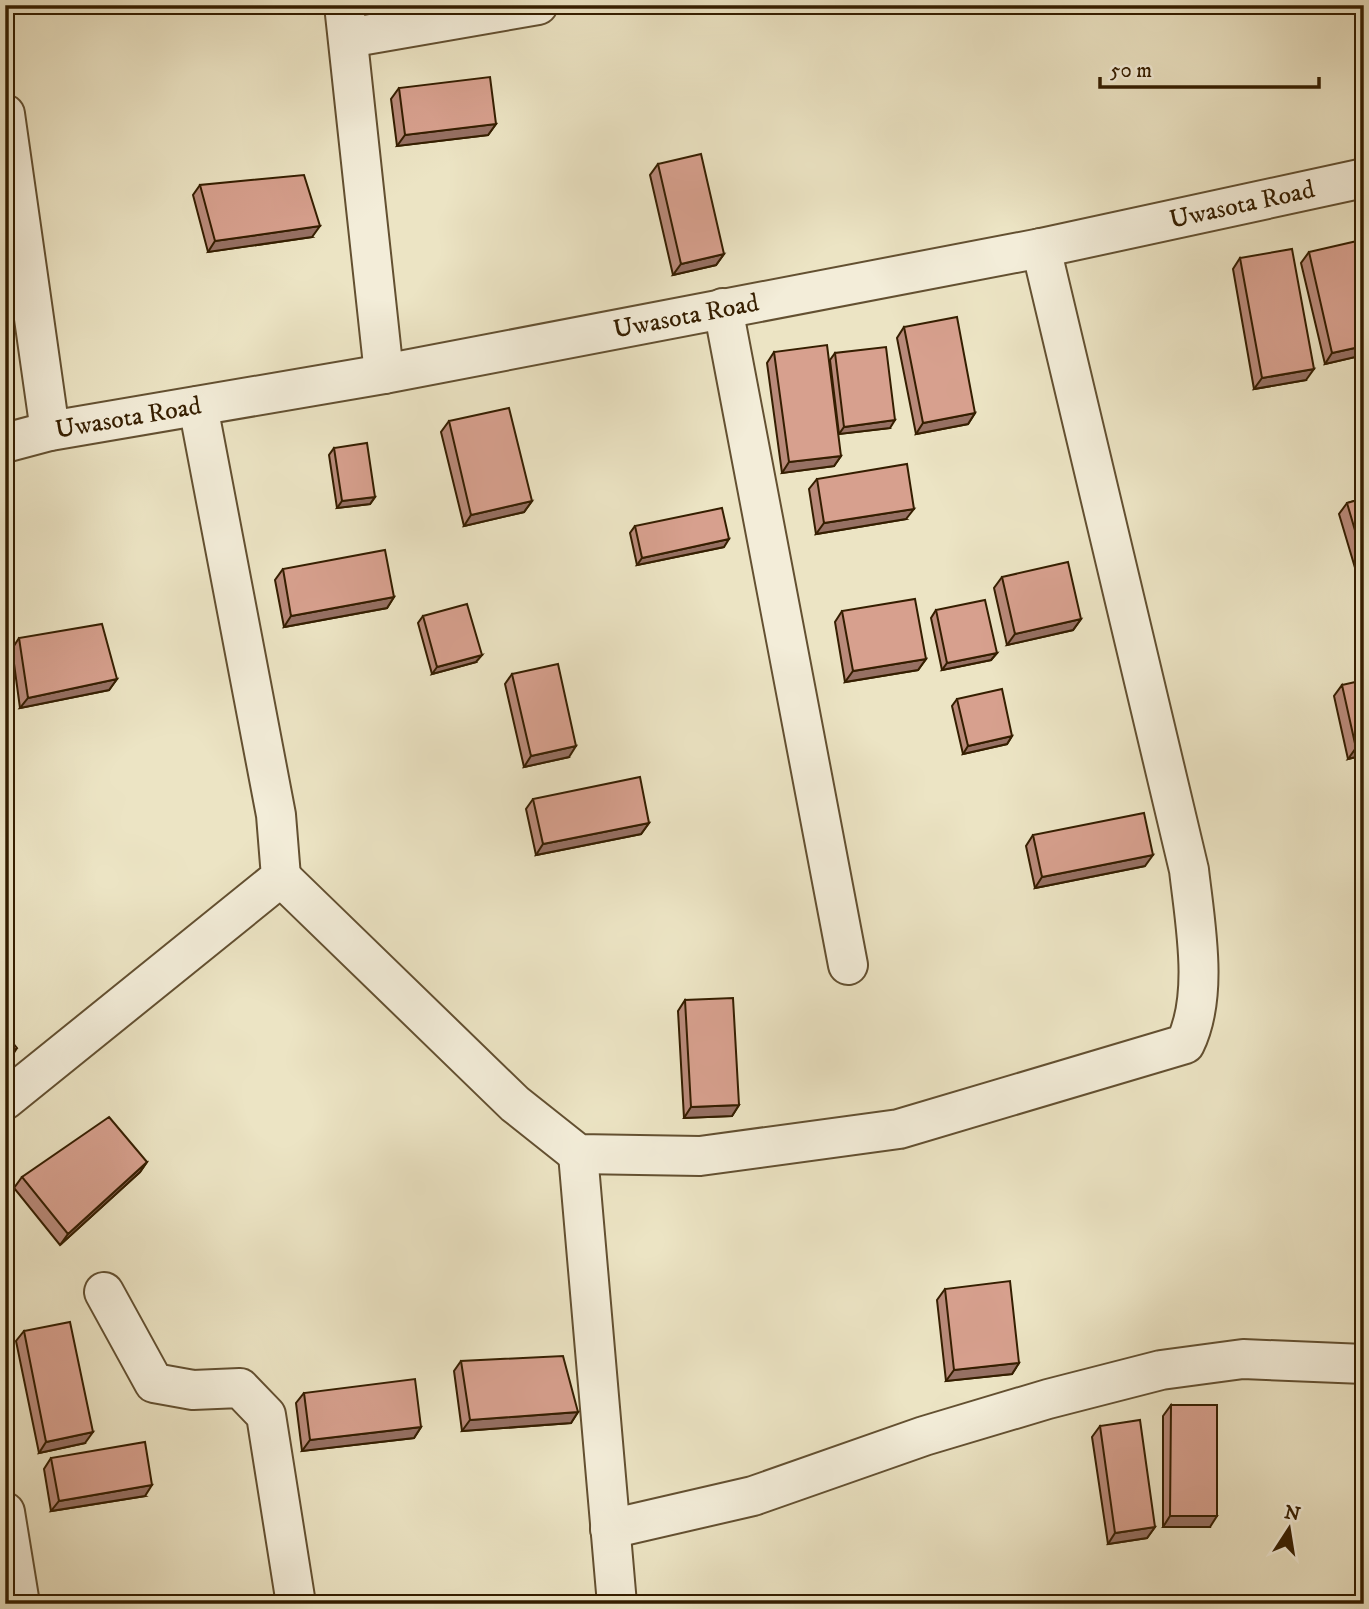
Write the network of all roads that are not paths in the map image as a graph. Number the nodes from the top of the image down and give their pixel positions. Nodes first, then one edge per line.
1 (538, 5) edge
2 (346, 22) edge
3 (5, 114) edge
4 (1364, 178) edge
5 (1041, 248) junction
6 (723, 308) junction
7 (384, 374) junction
8 (198, 406) junction
9 (50, 431) junction
10 (5, 443) edge
11 (281, 877) junction
12 (848, 965) dead end
13 (5, 1100) edge
14 (578, 1154) junction
15 (104, 1292) dead end
16 (1364, 1364) edge
17 (5, 1512) edge
18 (610, 1529) junction
19 (20, 1604) edge
20 (296, 1604) edge
21 (617, 1604) edge

1 - 2 street
2 - 7 street
3 - 9 street
4 - 5 street, Uwasota Road
5 - 6 street, Uwasota Road
5 - 14 street
6 - 7 street, Uwasota Road
6 - 12 street
7 - 8 street, Uwasota Road
8 - 9 street, Uwasota Road
8 - 11 street
9 - 10 street, Uwasota Road
11 - 13 street
11 - 14 street
14 - 18 street
15 - 20 street
16 - 18 street
17 - 19 street
18 - 21 street

